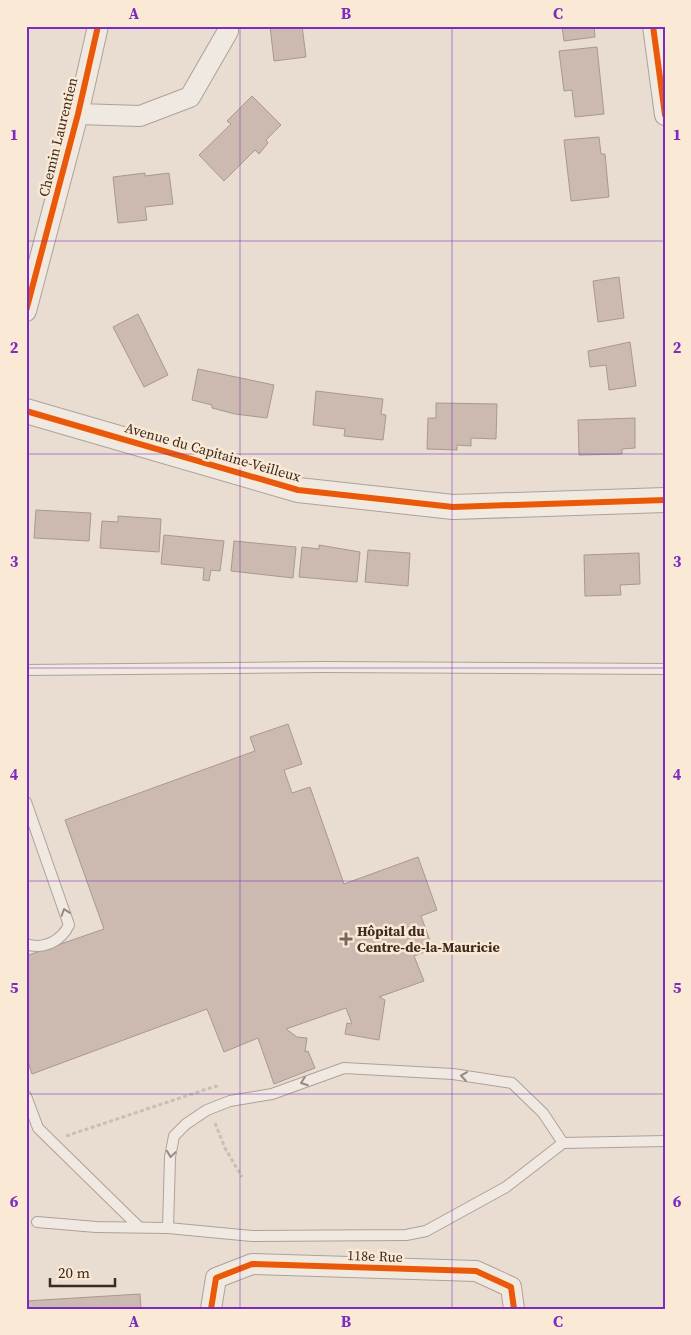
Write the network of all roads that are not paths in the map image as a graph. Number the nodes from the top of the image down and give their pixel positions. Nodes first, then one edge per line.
1 (98, 26) edge
2 (228, 26) edge
3 (653, 26) edge
4 (78, 114) junction
5 (665, 115) edge
6 (26, 311) edge
7 (26, 411) edge
8 (665, 500) edge
9 (665, 669) edge
10 (26, 670) edge
11 (26, 802) edge
12 (26, 944) edge
13 (26, 1096) edge
14 (665, 1141) edge
15 (563, 1143) junction
16 (37, 1222) dead end
17 (139, 1227) junction
18 (168, 1228) junction
19 (211, 1309) edge
20 (514, 1309) edge

1 - 4 street, Chemin Laurentien
2 - 4 street, Chemin Laurentien
3 - 5 street
4 - 6 street, Chemin Laurentien
7 - 8 street, Avenue du Capitaine-Veilleux
9 - 10 lane
12 -> 11 lane
13 - 17 lane
14 - 15 lane
15 - 18 lane
15 -> 18 lane
16 - 17 lane
17 - 18 lane
19 - 20 street, 118e Rue

